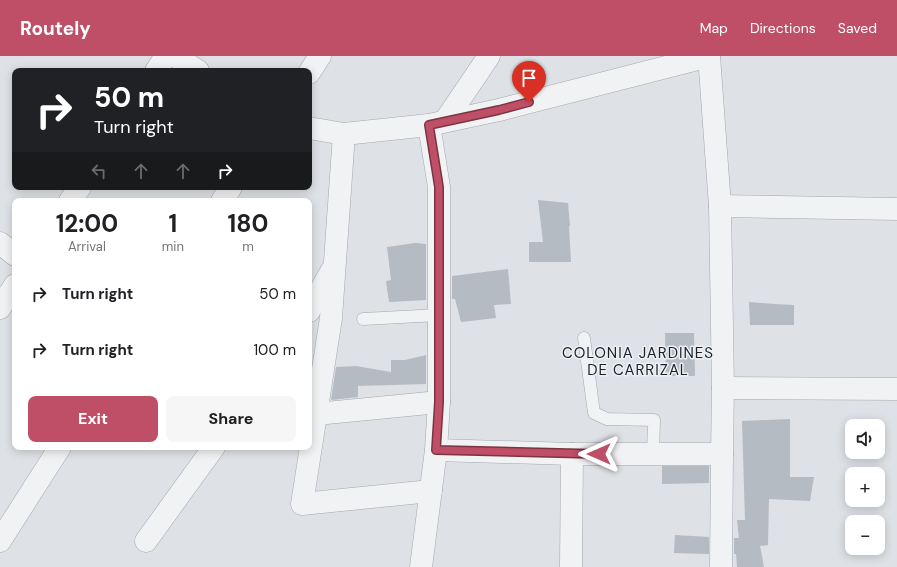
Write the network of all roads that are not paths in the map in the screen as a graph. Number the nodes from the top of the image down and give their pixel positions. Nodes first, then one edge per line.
1 (166, 56) edge
2 (175, 56) edge
3 (320, 56) edge
4 (489, 56) edge
5 (709, 56) edge
6 (158, 68) edge
7 (193, 68) edge
8 (312, 68) edge
9 (437, 123) junction
10 (312, 129) edge
11 (344, 134) junction
12 (720, 206) junction
13 (897, 209) edge
14 (0, 244) edge
15 (12, 253) edge
16 (336, 263) junction
17 (12, 290) edge
18 (312, 305) edge
19 (0, 308) edge
20 (439, 316) junction
21 (363, 319) dead end
22 (584, 338) dead end
23 (723, 388) junction
24 (897, 389) edge
25 (439, 402) junction
26 (316, 414) junction
27 (312, 440) edge
28 (58, 450) edge
29 (212, 450) edge
30 (310, 450) edge
31 (436, 450) junction
32 (572, 454) junction
33 (653, 454) junction
34 (722, 454) junction
35 (431, 490) junction
36 (146, 540) dead end
37 (0, 541) edge
38 (421, 567) edge
39 (571, 567) edge
40 (721, 567) edge

1 - 6 street
2 - 7 street
3 - 8 street
4 - 9 street
5 - 9 street
5 - 12 street
9 - 11 street
9 - 20 street
10 - 11 street
11 - 16 street
12 - 13 street
12 - 23 street
14 - 15 street
16 - 18 street
16 - 26 street
17 - 19 street
20 - 21 lane
20 - 25 street
22 - 33 lane
23 - 24 street
23 - 34 street
25 - 26 street
25 - 31 street
26 - 27 street
28 - 37 street
29 - 36 street
30 - 35 street
31 - 32 street
31 - 35 street
32 - 33 street
32 - 39 street
33 - 34 street
34 - 40 street
35 - 38 street

